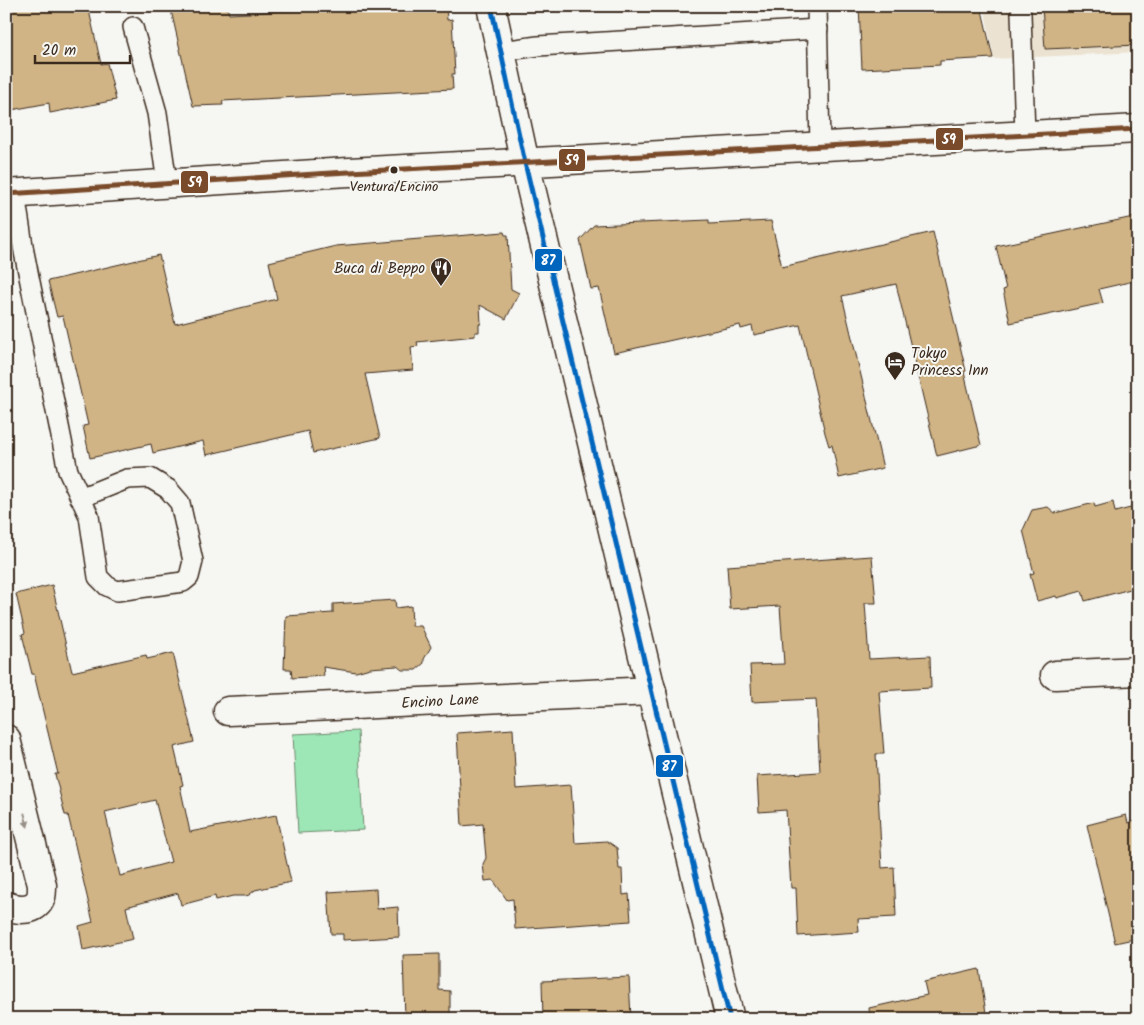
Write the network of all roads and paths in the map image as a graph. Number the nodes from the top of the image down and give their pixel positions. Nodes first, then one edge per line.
1 (491, 6) edge
2 (817, 6) edge
3 (1021, 13) dead end
4 (133, 26) dead end
5 (818, 30) junction
6 (501, 51) junction
7 (1138, 129) edge
8 (1025, 135) junction
9 (820, 146) junction
10 (525, 163) junction
11 (167, 183) junction
12 (10, 194) edge
13 (80, 498) junction
14 (1138, 671) edge
15 (1055, 675) dead end
16 (652, 691) junction
17 (228, 711) dead end
18 (6, 739) edge
19 (6, 906) edge
20 (730, 1019) edge

1 - 6 street
2 - 5 lane
3 - 8 lane
4 - 11 lane
5 - 6 lane
5 - 9 lane
6 - 10 street
7 - 8 street
8 - 9 street
9 - 10 street
10 - 11 street
10 - 16 street
11 - 12 street
12 - 13 lane
13 - 13 lane
14 - 15 street
16 - 17 street, Encino Lane
16 - 20 street
18 -> 19 street

